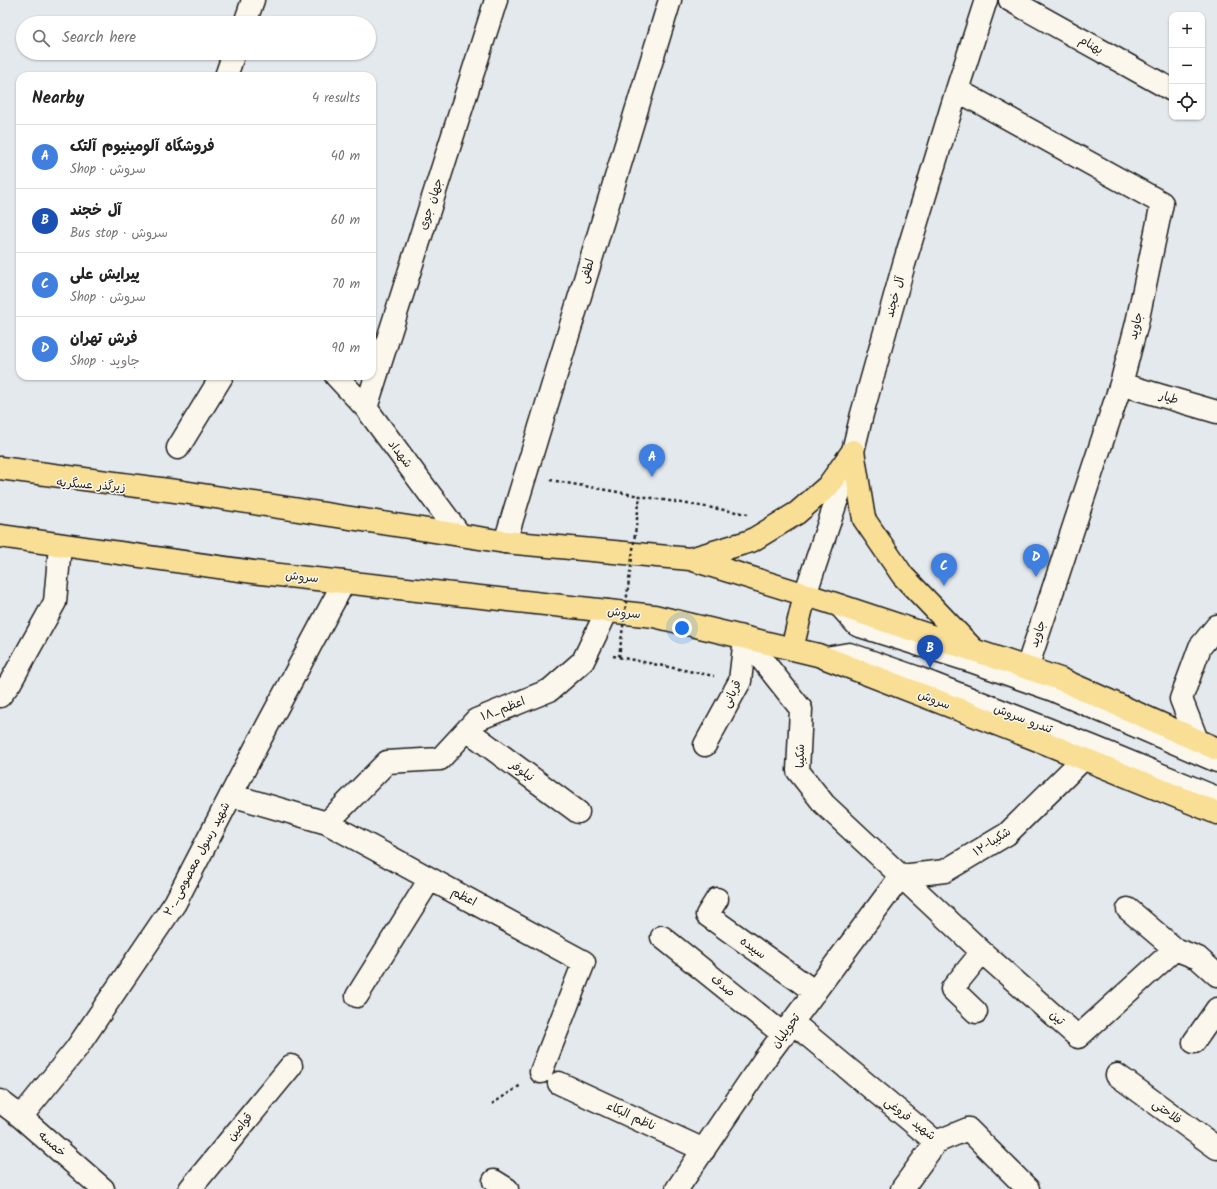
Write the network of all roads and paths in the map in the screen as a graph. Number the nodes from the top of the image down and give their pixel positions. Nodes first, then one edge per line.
1 (253, 0) edge
2 (496, 0) edge
3 (670, 0) edge
4 (986, 0) edge
5 (1010, 0) edge
6 (247, 16) edge
7 (232, 60) edge
8 (227, 72) edge
9 (1169, 88) edge
10 (957, 90) junction
11 (376, 377) edge
12 (220, 380) edge
13 (340, 380) edge
14 (375, 380) edge
15 (1121, 384) junction
16 (366, 408) junction
17 (1217, 412) edge
18 (178, 448) dead end
19 (853, 452) junction
20 (0, 468) edge
21 (525, 476) junction
22 (0, 479) edge
23 (183, 492) junction
24 (640, 496) junction
25 (786, 520) junction
26 (460, 535) junction
27 (0, 536) edge
28 (505, 542) junction
29 (0, 551) edge
30 (60, 557) junction
31 (690, 559) junction
32 (260, 573) junction
33 (344, 582) junction
34 (806, 595) junction
35 (840, 606) junction
36 (608, 611) junction
37 (1217, 626) edge
38 (745, 638) junction
39 (792, 649) junction
40 (974, 650) junction
41 (587, 653) junction
42 (619, 657) junction
43 (826, 658) junction
44 (1027, 668) junction
45 (740, 682) junction
46 (0, 696) edge
47 (467, 730) junction
48 (1197, 740) junction
49 (705, 745) dead end
50 (1217, 749) edge
51 (1083, 759) junction
52 (1217, 761) edge
53 (231, 795) junction
54 (1217, 798) edge
55 (578, 812) dead end
56 (1217, 813) edge
57 (327, 823) junction
58 (901, 876) junction
59 (430, 879) junction
60 (717, 899) dead end
61 (1128, 909) dead end
62 (662, 937) dead end
63 (1175, 948) junction
64 (982, 952) junction
65 (1217, 975) edge
66 (815, 992) junction
67 (357, 996) dead end
68 (1217, 1009) edge
69 (976, 1012) dead end
70 (788, 1028) junction
71 (1194, 1042) dead end
72 (291, 1066) dead end
73 (1117, 1075) dead end
74 (550, 1077) joint
75 (0, 1101) edge
76 (21, 1117) junction
77 (936, 1142) junction
78 (1217, 1148) edge
79 (704, 1150) junction
80 (103, 1189) edge
81 (190, 1189) edge
82 (677, 1189) edge
83 (902, 1189) edge
84 (1028, 1189) edge

1 - 6 street
2 - 11 street, جهان جوی
3 - 21 street, لطفی
4 - 10 street, آل خجند
5 - 9 street, بهنام
7 - 8 street
10 - 15 street, جاوید
10 - 19 street, آل خجند
12 - 18 street
13 - 16 street, شهداد
14 - 16 street, جهان جوی
15 - 17 street, طیار
15 - 44 street, جاوید
16 - 26 street, شهداد
19 - 25 main road
19 - 34 street, آل خجند
19 - 40 main road
20 - 23 main road
21 - 24 path
21 - 28 street, لطفی
22 - 23 main road, زیرگذر عسگریه
23 - 26 main road
24 - 25 path
24 - 42 path, bridge
25 - 31 main road
26 - 28 main road
27 - 32 main road, سروش
28 - 31 main road
29 - 30 main road
30 - 32 main road
30 - 46 street
31 - 34 main road
32 - 33 main road, سروش
33 - 36 main road, سروش
33 - 53 street, ۲۰_شهید رسول معصومی
34 - 35 main road
34 - 39 main road
35 - 40 main road
35 - 52 street
36 - 38 main road, سروش
36 - 41 street, ۱۸_اعظم
37 - 48 street
38 - 39 main road, سروش
38 - 45 street, قربانی
38 - 58 street, شکیبا
39 - 43 main road, سروش
40 - 44 main road
41 - 42 path
41 - 47 street, ۱۸_اعظم
42 - 45 path
43 - 51 main road, سروش
43 - 54 street, تندرو سروش
44 - 48 main road
45 - 49 street, قربانی
47 - 55 street, نیلوفر
47 - 57 street, ۱۸_اعظم
48 - 50 main road
51 - 56 main road, سروش
51 - 58 street, ۱۲-شکیبا
53 - 57 street, اعظم
53 - 76 street, ۲۰_شهید رسول معصومی
57 - 59 street, اعظم
58 - 64 street, تین
58 - 66 street, تحویلیان
59 - 67 street
59 - 74 street, اعظم
60 - 66 street, سپیده
61 - 63 street
62 - 70 street, صدف
63 - 64 street, تین
63 - 65 street
64 - 69 street
66 - 70 street, تحویلیان
68 - 71 street
70 - 77 street, شهید فروغی
70 - 79 street, تحویلیان
72 - 81 street, قوامین
73 - 78 street, فلاحتی
74 - 79 street, ناظم البکاء
75 - 76 street, خمسه
76 - 80 street, خمسه
77 - 83 street
77 - 84 street, شهید فروغی
79 - 82 street, تحویلیان

